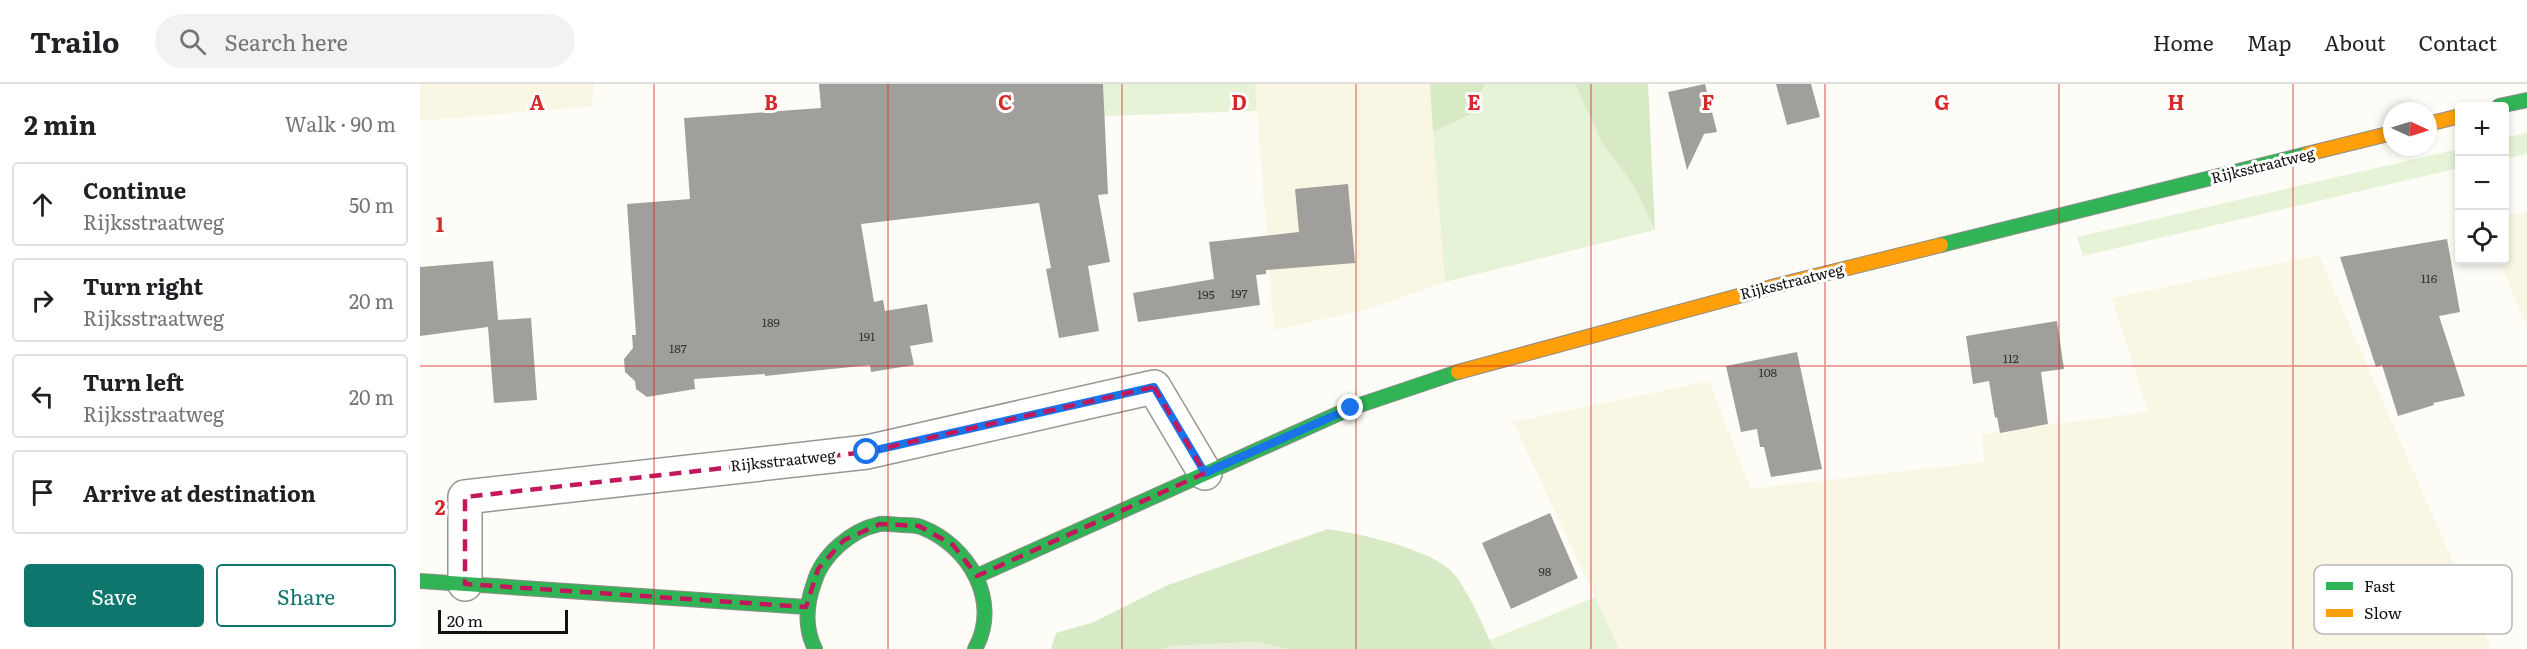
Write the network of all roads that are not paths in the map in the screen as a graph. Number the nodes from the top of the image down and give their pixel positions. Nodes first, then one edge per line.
1 (2527, 99) edge
2 (2509, 104) edge
3 (2455, 117) edge
4 (2437, 122) edge
5 (2383, 135) edge
6 (1205, 473) junction
7 (977, 576) junction
8 (420, 581) edge
9 (465, 584) junction
10 (806, 607) junction
11 (815, 649) edge
12 (975, 649) edge

1 - 2 main road
3 - 4 main road
5 - 6 main road, Rijksstraatweg
6 - 7 main road, Rijksstraatweg
6 - 9 street, Rijksstraatweg
7 - 10 main road
7 - 12 main road
8 - 9 main road
9 - 10 main road
10 - 11 main road

